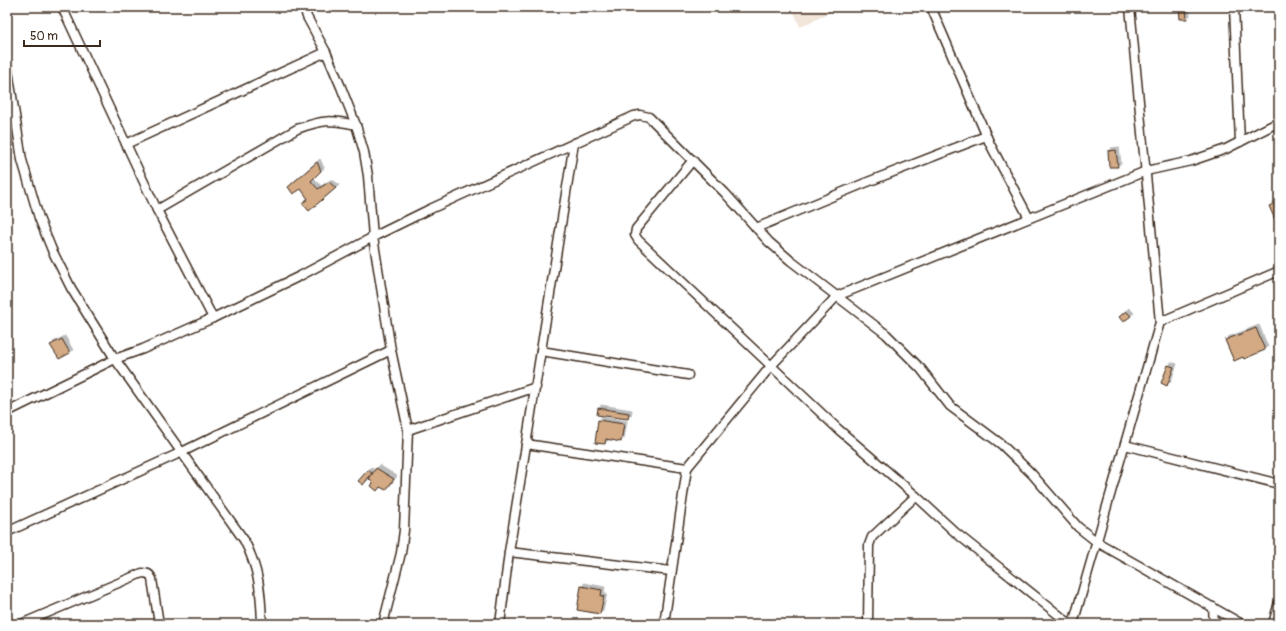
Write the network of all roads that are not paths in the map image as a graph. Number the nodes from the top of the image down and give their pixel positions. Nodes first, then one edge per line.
1 (62, 7) edge
2 (304, 7) edge
3 (931, 7) edge
4 (1130, 7) edge
5 (1234, 7) edge
6 (326, 52) junction
7 (7, 64) edge
8 (10, 109) edge
9 (1279, 122) edge
10 (356, 125) junction
11 (986, 136) junction
12 (1240, 142) junction
13 (574, 143) junction
14 (126, 144) junction
15 (693, 160) junction
16 (1146, 171) junction
17 (157, 210) junction
18 (1029, 218) junction
19 (756, 228) junction
20 (373, 236) junction
21 (1279, 271) edge
22 (837, 296) junction
23 (213, 318) junction
24 (1160, 322) junction
25 (391, 350) junction
26 (542, 351) junction
27 (115, 359) junction
28 (771, 366) junction
29 (688, 375) dead end
30 (536, 387) junction
31 (7, 412) edge
32 (408, 430) junction
33 (526, 444) junction
34 (1125, 445) junction
35 (182, 452) junction
36 (687, 468) junction
37 (1279, 484) edge
38 (916, 496) junction
39 (7, 532) edge
40 (1097, 542) junction
41 (509, 552) junction
42 (671, 572) junction
43 (1279, 602) edge
44 (1213, 608) junction
45 (21, 624) edge
46 (158, 624) edge
47 (262, 624) edge
48 (383, 624) edge
49 (500, 624) edge
50 (664, 624) edge
51 (868, 624) edge
52 (1071, 624) edge
53 (1214, 624) edge
54 (1242, 624) edge
55 (1273, 624) edge

1 - 14 street
2 - 6 street
3 - 11 street
4 - 16 street
5 - 12 street
6 - 10 street
6 - 14 street
7 - 8 street
8 - 27 street
9 - 12 street
10 - 17 street
10 - 20 street
11 - 18 street
11 - 19 street
12 - 16 street
13 - 15 street
13 - 20 street
13 - 26 street
14 - 17 street
15 - 19 street
15 - 28 street
16 - 18 street
16 - 24 street
17 - 23 street
18 - 22 street
19 - 22 street
20 - 23 street
20 - 25 street
21 - 24 street
22 - 28 street
22 - 40 street
23 - 27 street
24 - 34 street
25 - 32 street
25 - 35 street
26 - 29 street
26 - 30 street
27 - 31 street
27 - 35 street
28 - 36 street
28 - 38 street
30 - 32 street
30 - 33 street
32 - 48 street
33 - 36 street
33 - 41 street
34 - 37 street
34 - 40 street
35 - 39 street
35 - 47 street
36 - 42 street
38 - 51 street
38 - 52 street
40 - 44 street
40 - 52 street
41 - 42 street
41 - 49 street
42 - 50 street
43 - 55 street
44 - 53 street
44 - 54 street
45 - 46 street

